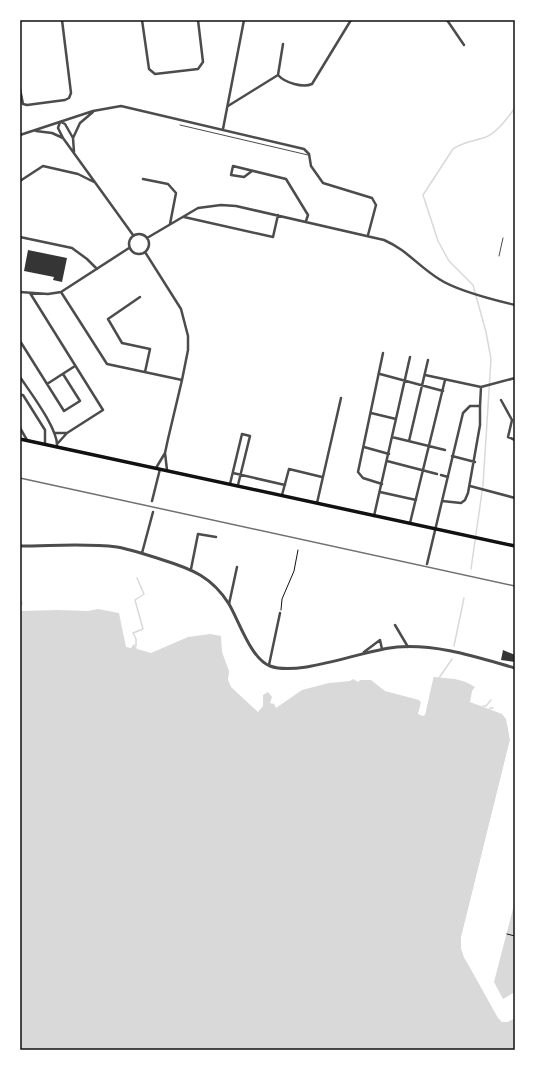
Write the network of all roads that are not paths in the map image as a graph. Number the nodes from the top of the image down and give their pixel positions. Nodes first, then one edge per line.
1 (62, 20) edge
2 (142, 20) edge
3 (198, 20) edge
4 (244, 20) edge
5 (351, 20) edge
6 (447, 20) edge
7 (283, 44) dead end
8 (464, 45) dead end
9 (278, 75) junction
10 (20, 89) edge
11 (228, 106) junction
12 (93, 111) junction
13 (60, 122) junction
14 (180, 125) dead end
15 (223, 129) junction
16 (31, 131) junction
17 (20, 135) edge
18 (63, 138) junction
19 (73, 138) junction
20 (74, 152) junction
21 (309, 156) junction
22 (86, 170) junction
23 (252, 171) junction
24 (78, 174) junction
25 (143, 179) dead end
26 (20, 180) edge
27 (96, 184) junction
28 (278, 215) junction
29 (183, 217) junction
30 (306, 221) junction
31 (170, 224) junction
32 (133, 235) junction
33 (370, 236) junction
34 (20, 237) edge
35 (147, 238) junction
36 (503, 238) dead end
37 (129, 248) junction
38 (145, 252) junction
39 (499, 256) dead end
40 (97, 269) junction
41 (20, 292) edge
42 (61, 292) junction
43 (30, 293) junction
44 (140, 297) dead end
45 (515, 306) edge
46 (20, 341) edge
47 (383, 353) dead end
48 (410, 357) dead end
49 (428, 360) dead end
50 (75, 366) junction
51 (145, 372) junction
52 (63, 374) junction
53 (380, 374) junction
54 (425, 375) junction
55 (20, 377) edge
56 (515, 378) edge
57 (182, 380) junction
58 (445, 380) junction
59 (405, 381) junction
60 (47, 384) junction
61 (423, 385) junction
62 (481, 387) junction
63 (443, 391) junction
64 (20, 395) edge
65 (341, 398) dead end
66 (501, 400) dead end
67 (480, 406) junction
68 (371, 413) junction
69 (396, 419) junction
70 (20, 428) edge
71 (54, 432) junction
72 (67, 433) junction
73 (392, 437) junction
74 (20, 439) edge
75 (27, 440) junction
76 (515, 440) edge
77 (409, 441) junction
78 (45, 444) junction
79 (57, 445) junction
80 (429, 446) junction
81 (364, 447) junction
82 (445, 450) dead end
83 (165, 453) junction
84 (389, 454) junction
85 (452, 456) junction
86 (387, 461) junction
87 (475, 462) junction
88 (158, 468) junction
89 (167, 470) junction
90 (423, 470) junction
91 (233, 473) junction
92 (240, 475) junction
93 (448, 476) junction
94 (322, 477) junction
95 (230, 484) junction
96 (382, 484) junction
97 (238, 485) junction
98 (285, 485) junction
99 (470, 486) junction
100 (380, 492) junction
101 (282, 495) junction
102 (515, 498) edge
103 (416, 500) junction
104 (152, 501) dead end
105 (442, 501) junction
106 (317, 503) junction
107 (153, 512) dead end
108 (374, 516) junction
109 (410, 524) junction
110 (436, 530) junction
111 (216, 538) dead end
112 (20, 546) edge
113 (515, 546) edge
114 (142, 553) junction
115 (427, 564) dead end
116 (237, 567) dead end
117 (191, 568) junction
118 (229, 604) junction
119 (280, 613) road end
120 (395, 625) dead end
121 (408, 647) junction
122 (382, 649) junction
123 (364, 652) junction
124 (269, 666) junction
125 (515, 668) edge

1 - 10 street
2 - 3 street
4 - 11 street
5 - 9 street
6 - 8 street
7 - 9 street
9 - 11 street
11 - 15 street
12 - 13 street
12 - 15 street
12 - 19 street
13 - 16 street
13 - 18 street
13 - 19 street
14 - 21 lane
15 - 21 street
16 - 17 street
16 - 18 street
18 - 20 street
19 - 20 street
20 - 22 street
21 - 33 street
22 - 24 street
22 - 27 street
23 - 23 street
23 - 30 street
24 - 26 street
24 - 27 street
25 - 31 street
27 - 32 street
28 - 29 street
28 - 29 street
28 - 30 street
29 - 31 street
30 - 33 street
31 - 35 street
32 - 35 street
32 - 37 street
33 - 45 street
34 - 40 street
35 - 38 street
36 - 39 lane
37 - 38 street
37 - 40 street
38 - 57 street
40 - 42 street
41 - 43 street
42 - 43 street
42 - 51 street
43 - 50 street
44 - 51 street
46 - 60 street
47 - 53 street
48 - 59 street
49 - 54 street
50 - 52 street
50 - 72 street
51 - 57 street
52 - 60 street
52 - 60 street
53 - 59 street
53 - 68 street
54 - 58 street
54 - 61 street
55 - 71 street
56 - 62 street
57 - 83 street
58 - 62 street
58 - 63 street
59 - 61 street
59 - 69 street
61 - 63 street
61 - 77 street
62 - 67 street
63 - 80 street
64 - 78 street
65 - 94 street
66 - 76 street
67 - 85 street
67 - 87 street
68 - 69 street
68 - 81 street
69 - 73 street
70 - 75 street
71 - 72 street
71 - 79 street
72 - 79 street
73 - 77 street
73 - 84 street
74 - 75 main road
75 - 78 main road
77 - 80 street
78 - 79 main road
79 - 88 main road
80 - 82 street
80 - 90 street
81 - 84 street
81 - 96 street
83 - 88 street
83 - 89 street
84 - 86 street
85 - 87 street
85 - 93 street
86 - 90 street
86 - 96 street
87 - 99 street
88 - 89 main road
88 - 104 street
89 - 95 main road
90 - 93 street
90 - 103 street
91 - 92 street
91 - 92 street
91 - 95 street
92 - 97 street
92 - 98 street
93 - 105 street
94 - 98 street
94 - 106 street
95 - 97 main road
96 - 100 street
97 - 101 main road
98 - 101 street
99 - 102 street
99 - 105 street
100 - 103 street
100 - 108 street
101 - 106 main road
103 - 109 street
105 - 110 street
106 - 108 main road
107 - 114 street
108 - 109 main road
109 - 110 main road
110 - 113 main road
110 - 115 street
111 - 117 street
112 - 114 street
114 - 117 street
116 - 118 street
117 - 118 street
118 - 124 street
119 - 124 street
120 - 121 street
121 - 122 street
121 - 125 street
122 - 123 street
122 - 123 street
123 - 124 street

